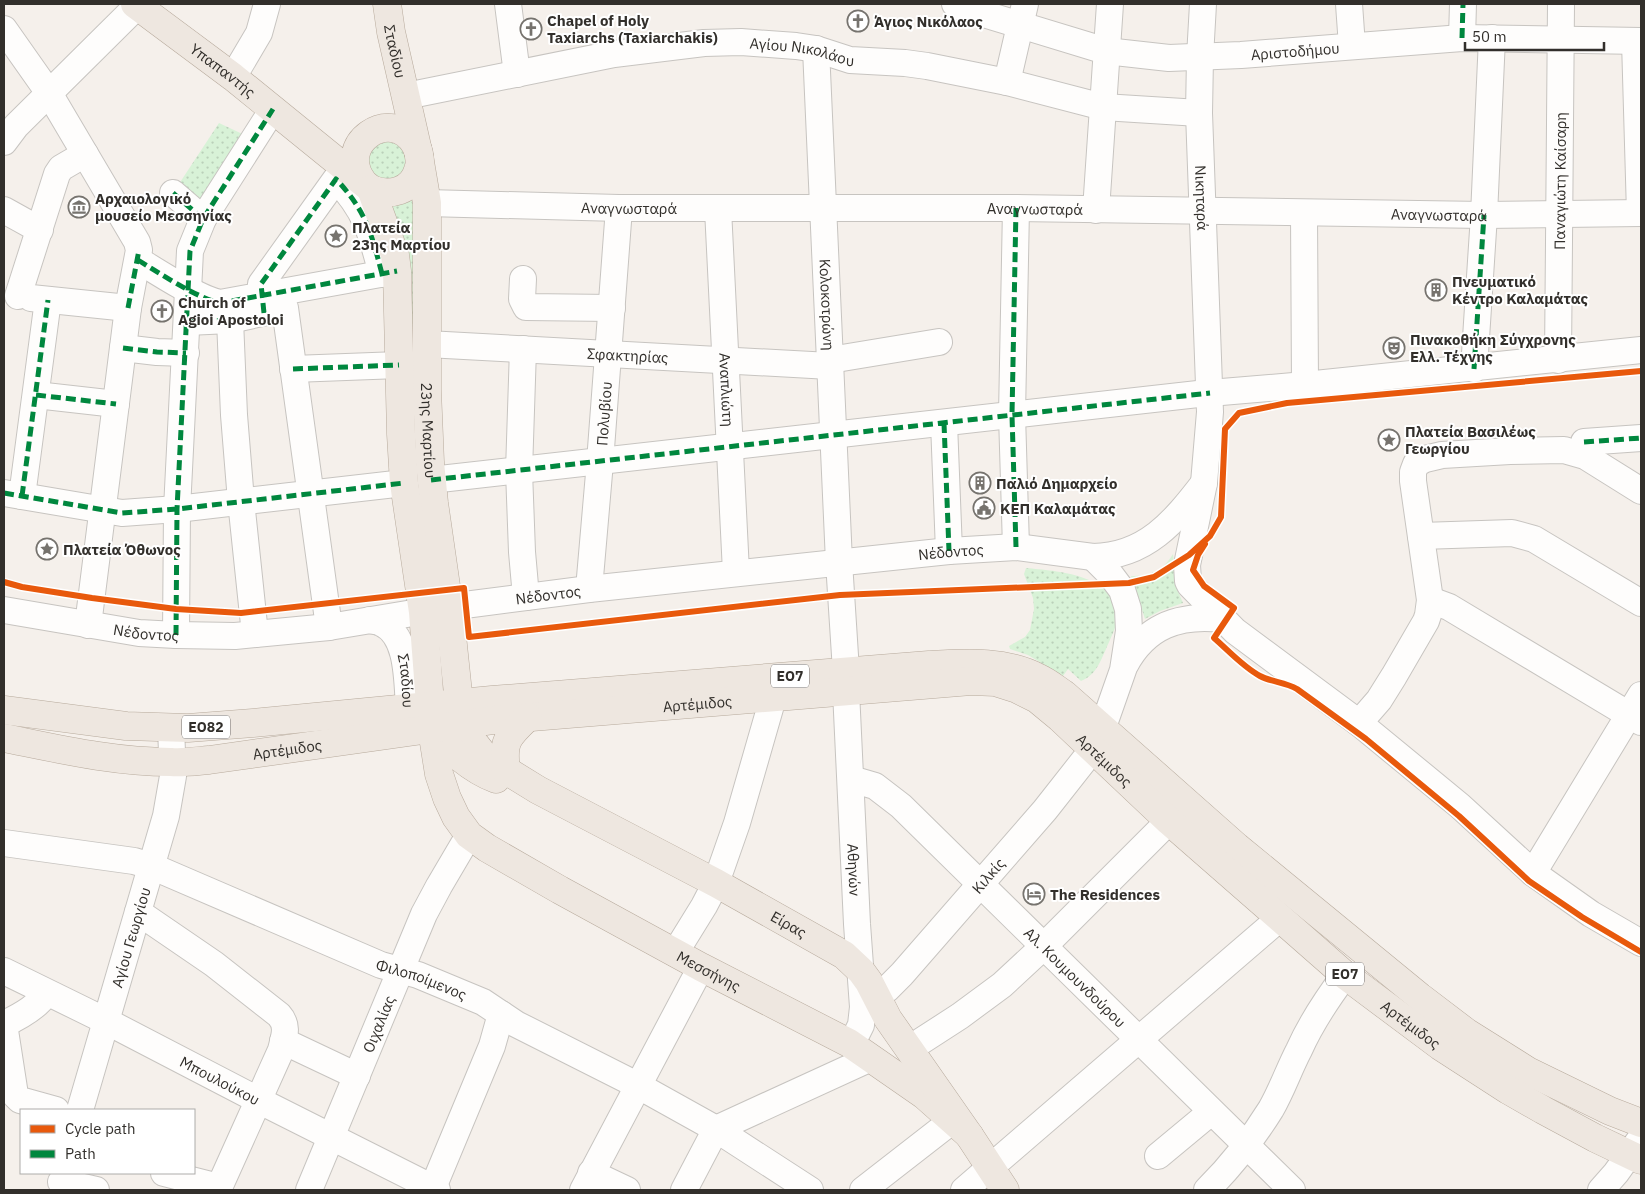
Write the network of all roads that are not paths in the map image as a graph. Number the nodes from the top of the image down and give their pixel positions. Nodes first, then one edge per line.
1 (267, 4) edge
2 (387, 4) edge
3 (508, 4) edge
4 (1110, 4) edge
5 (1203, 4) edge
6 (1349, 4) edge
7 (1463, 4) edge
8 (1561, 4) edge
9 (959, 5) edge
10 (140, 6) edge
11 (1022, 15) edge
12 (4, 29) edge
13 (1462, 38) junction
14 (1492, 38) junction
15 (1561, 40) junction
16 (1638, 41) edge
17 (1352, 46) junction
18 (816, 49) junction
19 (1106, 51) junction
20 (1200, 57) junction
21 (518, 74) junction
22 (233, 77) junction
23 (1007, 82) junction
24 (50, 93) junction
25 (406, 96) junction
26 (1103, 107) junction
27 (273, 109) junction
28 (1199, 113) junction
29 (371, 133) junction
30 (308, 138) junction
31 (4, 142) edge
32 (419, 153) junction
33 (85, 154) junction
34 (367, 186) junction
35 (173, 193) dead end
36 (427, 203) junction
37 (619, 208) junction
38 (718, 208) junction
39 (823, 208) junction
40 (1016, 208) junction
41 (4, 210) edge
42 (1096, 210) junction
43 (1204, 211) junction
44 (1304, 213) junction
45 (1641, 213) edge
46 (1484, 215) junction
47 (1559, 215) junction
48 (203, 220) junction
49 (40, 230) junction
50 (139, 255) junction
51 (390, 273) junction
52 (523, 279) dead end
53 (187, 288) junction
54 (11, 294) edge
55 (48, 300) junction
56 (270, 305) junction
57 (128, 308) junction
58 (612, 308) junction
59 (230, 320) junction
60 (187, 322) junction
61 (939, 342) dead end
62 (427, 344) junction
63 (123, 348) junction
64 (523, 349) junction
65 (1641, 350) edge
66 (186, 353) junction
67 (609, 354) junction
68 (725, 359) junction
69 (1558, 360) junction
70 (830, 363) junction
71 (399, 365) junction
72 (294, 369) junction
73 (1474, 369) junction
74 (1306, 385) junction
75 (1210, 392) junction
76 (36, 395) junction
77 (116, 404) junction
78 (1012, 415) junction
79 (944, 423) junction
80 (833, 435) junction
81 (1641, 438) edge
82 (1584, 442) dead end
83 (729, 447) junction
84 (600, 462) junction
85 (519, 471) junction
86 (431, 480) junction
87 (1204, 483) junction
88 (404, 484) junction
89 (1641, 492) edge
90 (311, 493) junction
91 (13, 494) edge
92 (241, 501) junction
93 (177, 509) junction
94 (102, 510) junction
95 (1421, 536) junction
96 (1016, 547) junction
97 (949, 551) junction
98 (1094, 557) junction
99 (839, 562) junction
100 (736, 572) junction
101 (588, 589) junction
102 (526, 597) junction
103 (1430, 600) junction
104 (1641, 603) edge
105 (449, 607) junction
106 (4, 610) edge
107 (423, 612) junction
108 (1222, 619) junction
109 (370, 620) junction
110 (88, 625) junction
111 (329, 627) junction
112 (255, 634) junction
113 (176, 635) junction
114 (1122, 670) junction
115 (846, 681) junction
116 (773, 698) junction
117 (425, 706) junction
118 (4, 710) edge
119 (1637, 711) edge
120 (460, 714) junction
121 (528, 717) junction
122 (1359, 723) junction
123 (171, 728) junction
124 (4, 738) edge
125 (1098, 738) junction
126 (173, 762) junction
127 (500, 774) junction
128 (851, 779) junction
129 (452, 808) junction
130 (1169, 821) junction
131 (469, 835) junction
132 (4, 843) edge
133 (151, 866) junction
134 (1533, 873) junction
135 (716, 883) junction
136 (980, 885) junction
137 (138, 912) junction
138 (1280, 918) junction
139 (1641, 943) edge
140 (1043, 947) junction
141 (675, 953) junction
142 (701, 967) junction
143 (401, 970) junction
144 (4, 971) edge
145 (861, 971) junction
146 (1345, 975) junction
147 (46, 993) junction
148 (876, 996) junction
149 (501, 1014) junction
150 (106, 1021) junction
151 (4, 1024) edge
152 (1138, 1040) junction
153 (283, 1041) junction
154 (849, 1043) junction
155 (909, 1050) junction
156 (871, 1058) junction
157 (357, 1076) junction
158 (637, 1085) junction
159 (258, 1100) junction
160 (52, 1109) edge
161 (80, 1109) edge
162 (1211, 1112) junction
163 (1641, 1123) edge
164 (961, 1128) junction
165 (716, 1129) junction
166 (331, 1136) junction
167 (1246, 1146) junction
168 (1637, 1151) edge
169 (1158, 1156) dead end
170 (990, 1168) junction
171 (167, 1174) edge
172 (61, 1182) edge
173 (587, 1182) edge
174 (219, 1189) edge
175 (96, 1190) edge
176 (309, 1190) edge
177 (434, 1190) edge
178 (627, 1190) edge
179 (684, 1190) edge
180 (810, 1190) edge
181 (863, 1190) edge
182 (964, 1190) edge
183 (1005, 1190) edge
184 (1207, 1190) edge
185 (1292, 1190) edge
186 (1601, 1190) edge

1 - 22 street
2 - 25 main road, Σταδίου
3 - 21 street
4 - 19 street
5 - 20 street, Νικηταρά
6 - 17 street
7 - 13 street
8 - 15 street, Παναγιώτη Καίσαρη
9 - 11 street, Αριστοδήμου
10 - 22 main road, Υπαπαντής
10 - 24 street
11 - 19 street, Αριστοδήμου
11 - 23 street
12 - 24 street
13 - 14 street, Αριστοδήμου
13 - 17 street, Αριστοδήμου
14 - 15 street, Αριστοδήμου
14 - 46 street
15 - 16 street, Αριστοδήμου
15 - 47 street, Παναγιώτη Καίσαρη
16 - 45 street
17 - 20 street, Αριστοδήμου
18 - 21 street, Αγίου Νικολάου
18 - 23 street, Αγίου Νικολάου
18 - 39 street, Κολοκοτρώνη
19 - 20 street, Αριστοδήμου
19 - 26 street
20 - 28 street, Νικηταρά
21 - 25 street, Αγίου Νικολάου
22 - 27 main road, Υπαπαντής
23 - 26 street, Αγίου Νικολάου
24 - 31 street
24 - 33 street
25 - 29 main road
25 - 32 main road, 23ης Μαρτίου
26 - 28 street, Αγίου Νικολάου
26 - 42 street
27 - 30 main road, Υπαπαντής
27 - 48 street
28 - 43 street, Νικηταρά
29 - 30 main road
29 - 32 main road
29 - 34 main road
30 - 34 main road, Υπαπαντής
32 - 34 main road
32 - 36 main road, 23ης Μαρτίου
33 - 49 street
33 - 50 street
34 - 51 main road, 23ης Μαρτίου
35 - 48 street
36 - 37 street, Αναγνωσταρά
36 - 62 main road, 23ης Μαρτίου
37 - 38 street, Αναγνωσταρά
37 - 58 street, Πολυβίου
38 - 39 street, Αναγνωσταρά
38 - 68 street, Αναπλιώτη
39 - 40 street, Αναγνωσταρά
39 - 70 street, Κολοκοτρώνη
40 - 42 street, Αναγνωσταρά
40 - 78 street
41 - 49 street
42 - 43 street, Αναγνωσταρά
43 - 44 street, Αναγνωσταρά
43 - 75 street, Νικηταρά
44 - 46 street, Αναγνωσταρά
44 - 74 street
45 - 47 street, Αναγνωσταρά
46 - 47 street, Αναγνωσταρά
46 - 73 street
47 - 69 street, Παναγιώτη Καίσαρη
48 - 53 street
49 - 54 street
50 - 53 street
50 - 57 street
51 - 56 street
51 - 56 street
51 - 71 main road, 23ης Μαρτίου
52 - 58 street
53 - 56 street
53 - 60 street
54 - 55 street
55 - 57 street
55 - 76 street
56 - 59 street
56 - 72 street
57 - 63 street
58 - 67 street, Πολυβίου
59 - 60 street
59 - 92 street
60 - 66 street
61 - 70 street, Σφακτηρίας
62 - 64 street, Σφακτηρίας
62 - 86 main road, 23ης Μαρτίου
63 - 66 street
63 - 77 street
64 - 67 street, Σφακτηρίας
64 - 85 street
65 - 69 street
66 - 93 street
67 - 68 street, Σφακτηρίας
67 - 84 street, Πολυβίου
68 - 70 street, Σφακτηρίας
68 - 83 street, Αναπλιώτη
69 - 73 street
70 - 80 street, Κολοκοτρώνη
71 - 72 street
71 - 88 main road, 23ης Μαρτίου
72 - 90 street
73 - 74 street
74 - 75 street
75 - 78 street
75 - 87 street, Νικηταρά
76 - 77 street
76 - 91 street
77 - 94 street
78 - 79 street
78 - 96 street
79 - 80 street
79 - 97 street
80 - 83 street
80 - 99 street, Κολοκοτρώνη
81 - 82 street
83 - 84 street
83 - 100 street, Αναπλιώτη
84 - 85 street
84 - 101 street, Πολυβίου
85 - 86 street
85 - 102 street
86 - 105 main road, 23ης Μαρτίου
87 - 98 street, Νέδοντος
87 - 108 street, Νικηταρά
88 - 90 street
88 - 107 main road, 23ης Μαρτίου
89 - 95 street
90 - 92 street
90 - 111 street
91 - 94 street
92 - 93 street
92 - 112 street
93 - 94 street
93 - 113 street
94 - 110 street
95 - 103 street
95 - 104 street
96 - 97 street, Νέδοντος
96 - 98 street, Νέδοντος
97 - 99 street, Νέδοντος
98 - 114 street
99 - 100 street, Νέδοντος
99 - 115 street, Κολοκοτρώνη
100 - 101 street, Νέδοντος
101 - 102 street, Νέδοντος
102 - 105 street, Νέδοντος
103 - 119 street
103 - 122 street
105 - 107 street, Νέδοντος
105 - 120 main road, 23ης Μαρτίου
106 - 110 street, Νέδοντος
107 - 109 street, Νέδοντος
107 - 117 main road, 23ης Μαρτίου
108 - 114 street
108 - 122 street
109 - 111 street, Νέδοντος
109 - 117 street, Σταδίου
110 - 113 street, Νέδοντος
111 - 112 street, Νέδοντος
112 - 113 street, Νέδοντος
114 - 125 street, Κιλκίς
115 - 116 main road, Αρτέμιδος / ΕΟ7
115 - 120 main road, Αρτέμιδος / ΕΟ7
115 - 125 main road, Αρτέμιδος / ΕΟ7
115 - 128 street, Αθηνών
116 - 121 main road, Αρτέμιδος / ΕΟ7
116 - 135 street
117 - 120 main road, Αρτέμιδος / ΕΟ7
117 - 123 main road, Αρτέμιδος / ΕΟ82
117 - 126 main road, Αρτέμιδος / ΕΟ82
117 - 127 main road
117 - 129 main road, Μεσσήνης
118 - 123 main road, Αρτέμιδος / ΕΟ82
119 - 134 street
120 - 121 main road, Αρτέμιδος / ΕΟ7
120 - 127 main road, Είρας
121 - 127 main road
122 - 134 street
123 - 126 street
124 - 126 main road, Αρτέμιδος / ΕΟ82
125 - 130 main road, Αρτέμιδος / ΕΟ7
125 - 136 street, Κιλκίς
125 - 163 main road, Αρτέμιδος / ΕΟ7
126 - 133 street, Αγίου Γεωργίου
127 - 129 main road
127 - 135 main road, Είρας
128 - 136 street, Αλ. Κουμουνδούρου
128 - 145 street, Αθηνών
129 - 131 main road, Μεσσήνης
130 - 138 main road, Αρτέμιδος / ΕΟ7
130 - 140 street
131 - 141 main road, Μεσσήνης
131 - 143 street, Οιχαλίας
132 - 133 street, Φιλοποίμενος
133 - 137 street, Αγίου Γεωργίου
133 - 143 street, Φιλοποίμενος
134 - 139 street
135 - 141 street
135 - 145 main road, Είρας
136 - 140 street, Αλ. Κουμουνδούρου
136 - 148 street, Κιλκίς
137 - 150 street, Αγίου Γεωργίου
137 - 153 street
138 - 146 main road, Αρτέμιδος / ΕΟ7
138 - 152 street
140 - 152 street, Αλ. Κουμουνδούρου
140 - 155 street
141 - 142 main road, Μεσσήνης
142 - 154 main road, Μεσσήνης
142 - 158 street
143 - 149 street, Φιλοποίμενος
143 - 157 street, Οιχαλίας
144 - 147 street, Μπουλούκου
145 - 148 main road, Είρας
145 - 154 street, Αθηνών
146 - 167 street
146 - 168 main road, Αρτέμιδος / ΕΟ7
147 - 150 street, Μπουλούκου
147 - 151 street
148 - 155 main road, Είρας
149 - 158 street, Φιλοποίμενος
149 - 177 street
150 - 159 street, Μπουλούκου
150 - 161 street, Αγίου Γεωργίου
151 - 160 street
152 - 162 street, Αλ. Κουμουνδούρου
152 - 170 street
153 - 157 street
153 - 159 street
154 - 156 main road, Μεσσήνης
155 - 164 main road, Είρας
156 - 164 main road, Μεσσήνης
156 - 165 street
157 - 166 street, Οιχαλίας
158 - 165 street, Φιλοποίμενος
158 - 173 street
159 - 166 street, Μπουλούκου
159 - 174 street
162 - 167 street, Αλ. Κουμουνδούρου
162 - 169 street
164 - 170 main road
164 - 181 street
165 - 179 street
165 - 180 street, Φιλοποίμενος
166 - 176 street, Οιχαλίας
166 - 177 street, Μπουλούκου
167 - 184 street
167 - 185 street, Αλ. Κουμουνδούρου
168 - 186 street
170 - 182 street
170 - 183 main road
171 - 174 street
172 - 175 street
173 - 178 street

